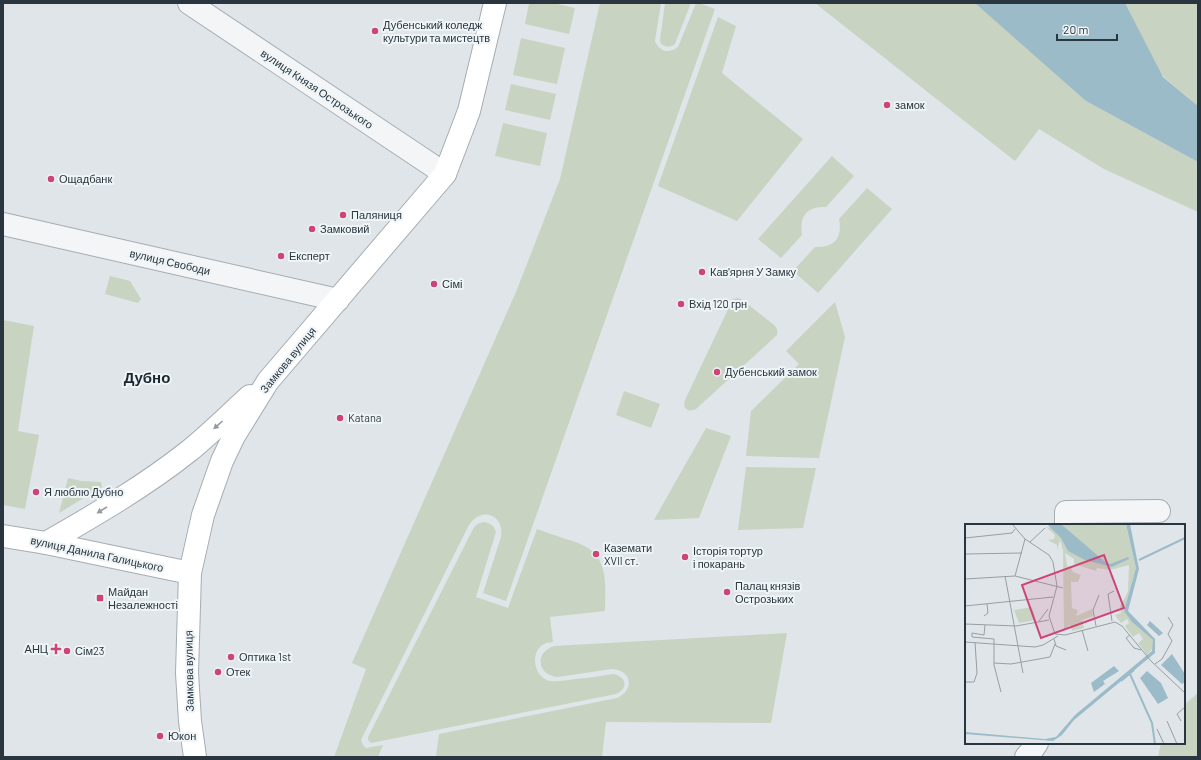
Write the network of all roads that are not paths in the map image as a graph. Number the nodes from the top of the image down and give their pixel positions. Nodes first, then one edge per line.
1 (189, 3) edge
2 (495, 3) edge
3 (445, 174) junction
4 (3, 224) edge
5 (338, 300) junction
6 (268, 381) junction
7 (1159, 511) dead end
8 (1066, 524) edge
9 (3, 536) edge
10 (46, 543) junction
11 (190, 573) junction
12 (1036, 744) edge
13 (195, 757) edge
14 (1026, 757) edge

1 - 3 street, вулиця Князя Острозького
2 - 3 main road, Замкова вулиця
3 - 5 main road, Замкова вулиця
4 - 5 street, вулиця Свободи
5 - 6 main road, Замкова вулиця
6 -> 10 main road
6 - 11 main road, Замкова вулиця
7 - 8 street
9 - 10 main road, вулиця Данила Галицького
10 - 11 main road, вулиця Данила Галицького
11 - 13 main road, Замкова вулиця
12 - 14 street

